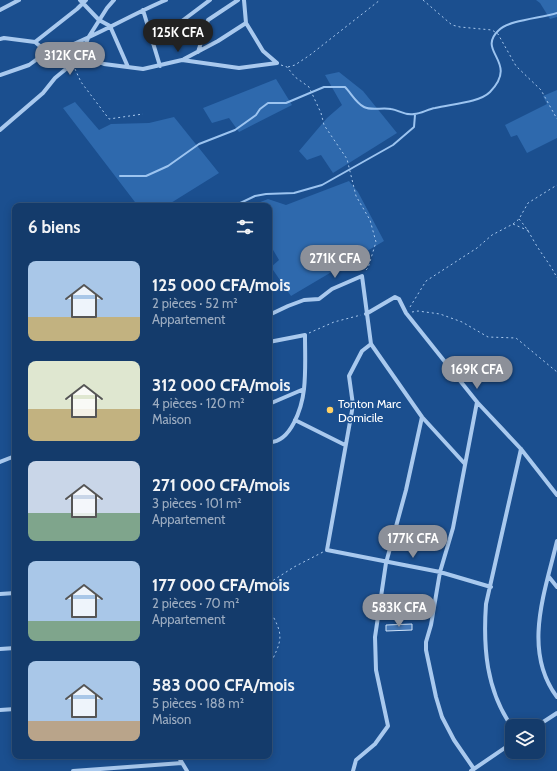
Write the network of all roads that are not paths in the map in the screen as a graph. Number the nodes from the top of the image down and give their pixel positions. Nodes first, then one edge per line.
1 (19, 0) edge
2 (114, 0) edge
3 (166, 0) edge
4 (210, 0) edge
5 (238, 0) edge
6 (244, 0) edge
7 (83, 1) edge
8 (0, 10) edge
9 (143, 10) junction
10 (99, 20) junction
11 (246, 23) junction
12 (110, 26) junction
13 (150, 37) junction
14 (88, 38) junction
15 (0, 39) edge
16 (35, 42) junction
17 (198, 52) junction
18 (49, 53) junction
19 (80, 56) junction
20 (182, 60) junction
21 (160, 66) junction
22 (128, 67) junction
23 (0, 75) edge
24 (0, 130) edge
25 (272, 314) edge
26 (366, 314) junction
27 (272, 341) edge
28 (371, 344) junction
29 (304, 389) junction
30 (477, 402) junction
31 (272, 403) edge
32 (422, 417) junction
33 (295, 420) junction
34 (272, 442) edge
35 (346, 445) junction
36 (521, 449) junction
37 (12, 457) edge
38 (0, 462) edge
39 (465, 464) junction
40 (557, 495) edge
41 (557, 541) edge
42 (386, 563) junction
43 (440, 572) junction
44 (549, 577) junction
45 (557, 587) edge
46 (491, 588) junction
47 (12, 593) edge
48 (0, 594) edge
49 (12, 648) edge
50 (0, 649) edge
51 (557, 697) edge
52 (12, 709) edge
53 (0, 710) edge
54 (557, 713) edge
55 (506, 719) edge
56 (545, 721) edge
57 (505, 748) edge
58 (180, 759) edge
59 (182, 763) junction
60 (472, 770) edge
61 (73, 771) edge
62 (187, 771) edge
63 (353, 771) edge

1 - 8 street
2 - 10 street
3 - 9 street
4 - 13 street
5 - 17 street
6 - 11 street
7 - 10 street
7 - 16 street
9 - 12 street
9 - 13 street
10 - 12 street
10 - 14 street
11 - 17 street
11 - 20 street
12 - 14 street
12 - 22 street
13 - 21 street
14 - 18 street
14 - 19 street
15 - 16 street
16 - 18 street
17 - 20 street
18 - 19 street
18 - 23 street
19 - 22 street
19 - 24 street
20 - 21 street
21 - 22 street
25 - 26 street
26 - 28 street
26 - 30 street
27 - 29 street
28 - 32 street
28 - 35 street
29 - 31 street
29 - 33 street
30 - 36 street
30 - 39 street
32 - 39 street
32 - 42 street
33 - 34 street
33 - 35 street
35 - 42 street
36 - 40 street
36 - 46 street
37 - 38 street
39 - 43 street
41 - 44 street
42 - 43 street
42 - 63 street
43 - 46 street
43 - 60 street
44 - 45 street
44 - 51 street
46 - 55 street
47 - 48 street
49 - 50 street
52 - 53 street
54 - 56 street
57 - 60 street
58 - 59 street
59 - 61 street
59 - 62 street

